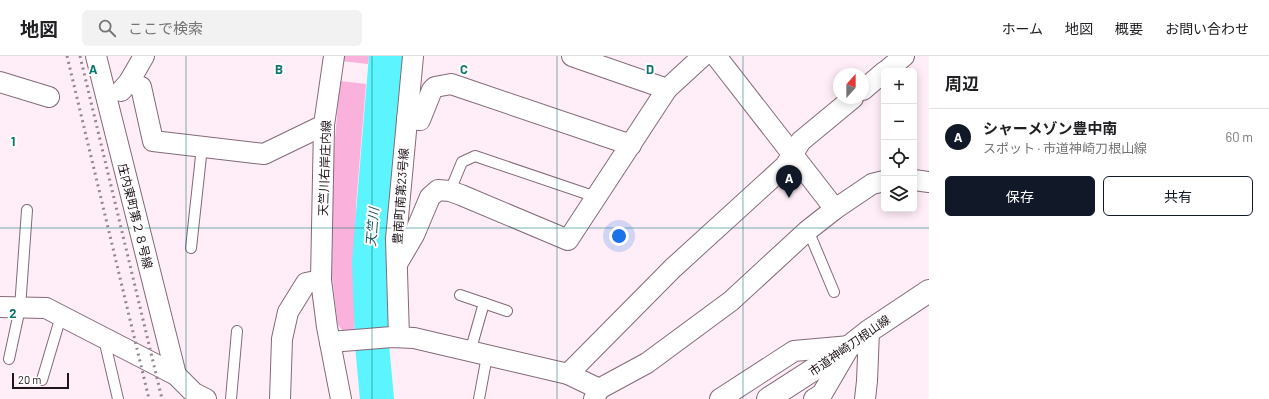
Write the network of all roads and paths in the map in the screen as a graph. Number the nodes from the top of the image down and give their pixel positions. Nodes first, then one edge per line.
1 (96, 56) edge
2 (144, 56) edge
3 (334, 56) edge
4 (413, 56) edge
5 (427, 56) edge
6 (703, 56) edge
7 (716, 56) edge
8 (904, 56) edge
9 (583, 58) edge
10 (890, 68) edge
11 (881, 75) edge
12 (0, 82) edge
13 (129, 82) junction
14 (869, 85) edge
15 (667, 89) junction
16 (49, 97) dead end
17 (846, 104) edge
18 (108, 106) junction
19 (408, 113) junction
20 (324, 125) junction
21 (631, 145) junction
22 (202, 147) junction
23 (793, 154) junction
24 (917, 180) edge
25 (881, 182) edge
26 (929, 182) edge
27 (442, 188) junction
28 (596, 197) junction
29 (836, 209) junction
30 (27, 210) dead end
31 (808, 230) junction
32 (191, 248) dead end
33 (398, 264) junction
34 (321, 280) junction
35 (929, 291) edge
36 (834, 292) dead end
37 (460, 295) dead end
38 (484, 303) junction
39 (0, 307) edge
40 (20, 308) junction
41 (507, 311) dead end
42 (61, 316) junction
43 (869, 330) junction
44 (237, 332) dead end
45 (395, 337) junction
46 (104, 339) junction
47 (330, 342) junction
48 (850, 346) junction
49 (478, 354) junction
50 (9, 359) dead end
51 (568, 374) junction
52 (176, 376) junction
53 (42, 380) dead end
54 (597, 394) edge
55 (118, 399) edge
56 (206, 399) edge
57 (231, 399) edge
58 (280, 399) edge
59 (340, 399) edge
60 (480, 399) edge
61 (720, 399) edge
62 (768, 399) edge
63 (814, 399) edge
64 (865, 399) edge

1 - 18 street, 庄内東町第２８号線
2 - 13 street
3 - 20 street, 天竺川右岸庄内線
4 - 19 street, 豊南町南第23号線
5 - 19 street
6 - 15 street
7 - 23 street
8 - 10 street
9 - 15 street
11 - 14 street
12 - 16 street
13 - 18 street
13 - 22 street
15 - 21 street
17 - 23 street
18 - 52 street, 庄内東町第２８号線
19 - 21 street
19 - 33 street, 豊南町南第23号線
20 - 22 street
20 - 34 street, 天竺川右岸庄内線
21 - 28 street
22 - 32 lane
23 - 29 street
23 - 51 street
24 - 26 street
25 - 29 street
27 - 28 lane
27 - 28 street
27 - 33 street
29 - 31 street
30 - 40 lane
31 - 36 lane
31 - 54 street
33 - 45 street, 豊南町南第23号線
34 - 47 street, 天竺川右岸庄内線
34 - 58 street
35 - 43 street, 市道神崎刀根山線
37 - 38 lane
38 - 41 lane
38 - 49 lane
39 - 40 street
40 - 42 street
40 - 50 lane
42 - 46 street
42 - 53 lane
43 - 48 street, 市道神崎刀根山線
43 - 64 street
44 - 57 lane
45 - 47 street
45 - 49 street
46 - 52 street
46 - 55 lane
47 - 59 street, 天竺川右岸庄内線
48 - 61 street
48 - 62 street, 市道神崎刀根山線
48 - 63 street
49 - 51 street
49 - 60 lane
51 - 54 street
52 - 56 street

